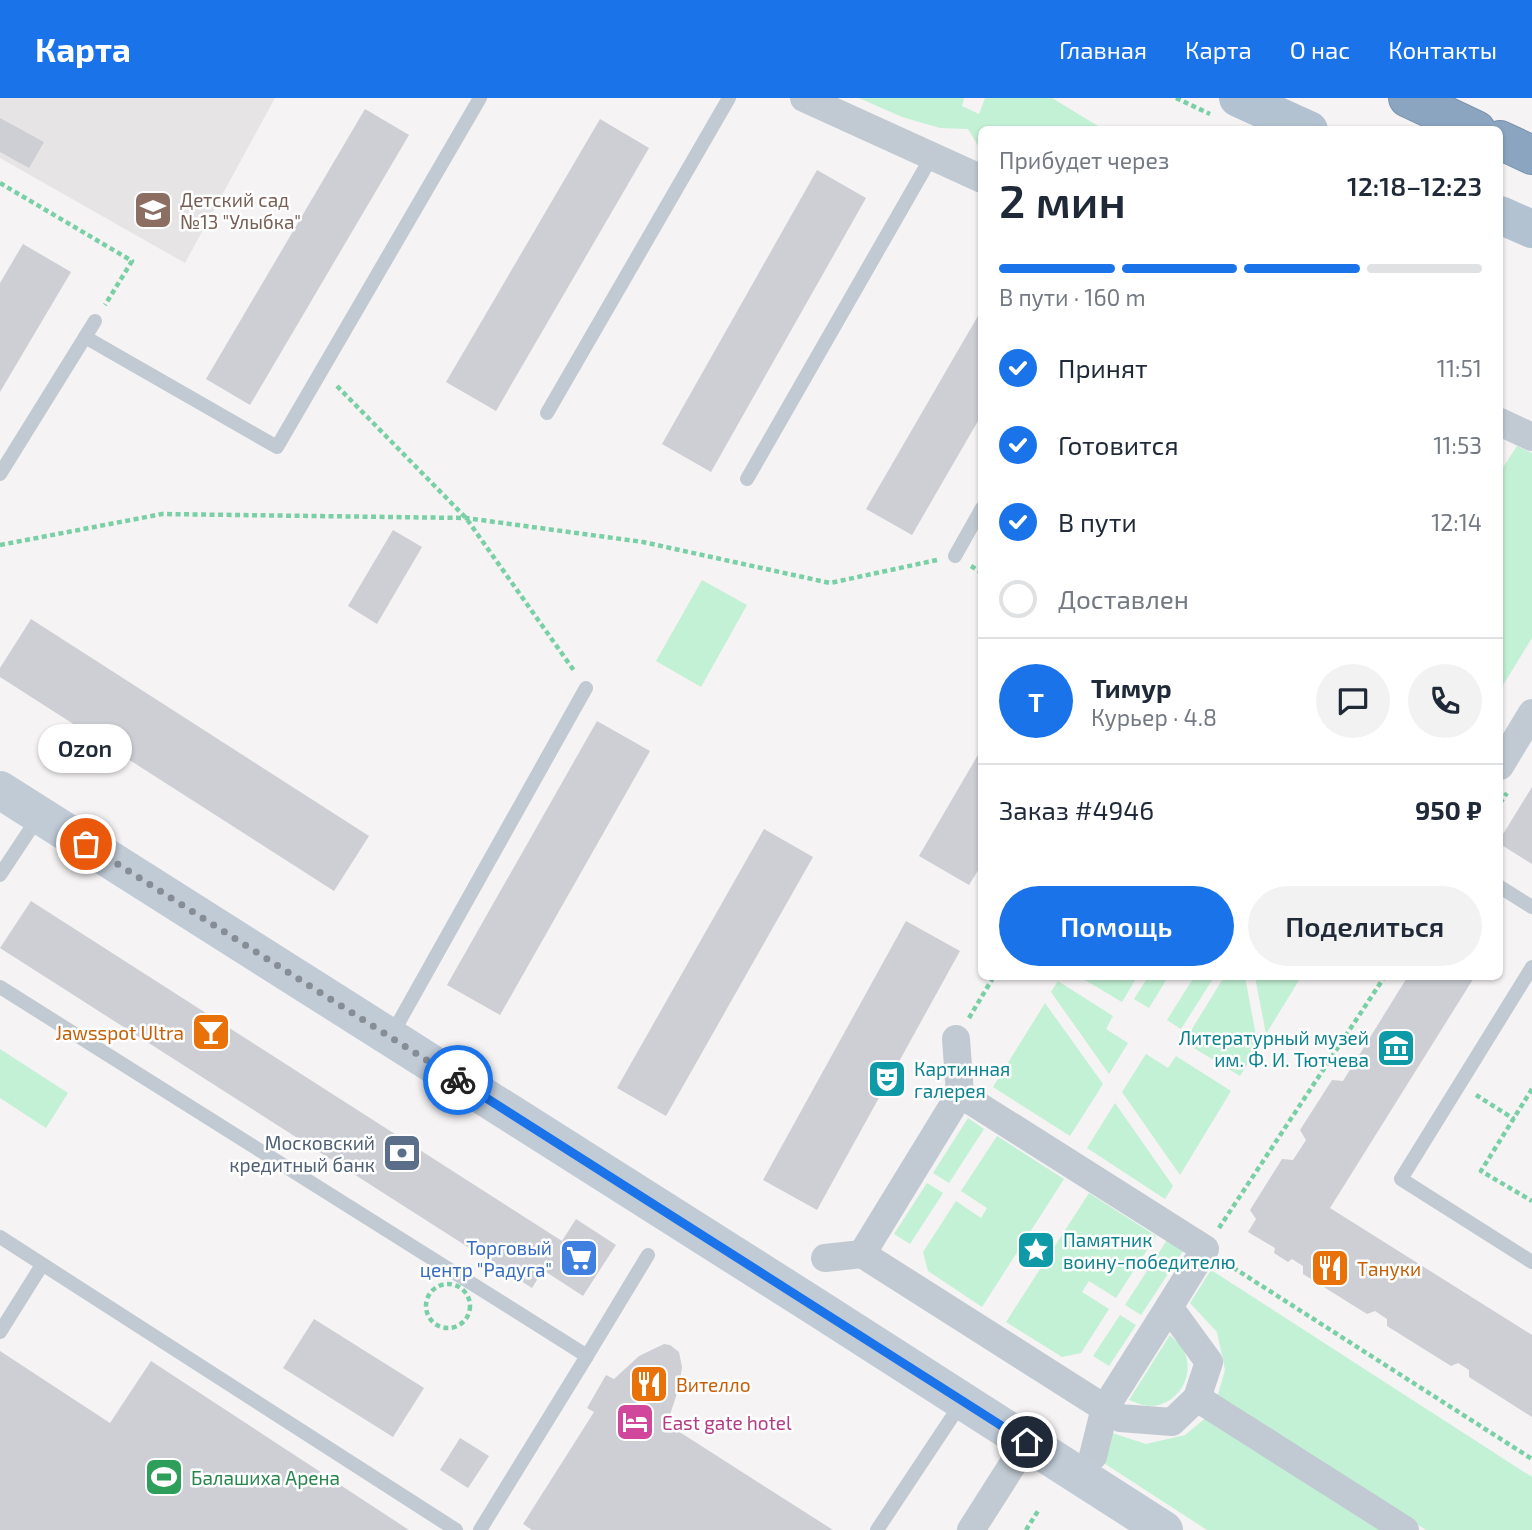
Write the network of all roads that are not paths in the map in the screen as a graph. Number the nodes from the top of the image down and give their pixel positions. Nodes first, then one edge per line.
1 (481, 98) edge
2 (729, 98) edge
3 (804, 98) edge
4 (1238, 98) edge
5 (1408, 98) edge
6 (1300, 126) edge
7 (1468, 126) edge
8 (1503, 141) edge
9 (1532, 155) edge
10 (932, 156) junction
11 (978, 177) edge
12 (1503, 216) edge
13 (1532, 229) edge
14 (95, 321) road end
15 (85, 337) junction
16 (547, 413) dead end
17 (1503, 423) edge
18 (1532, 437) edge
19 (0, 474) edge
20 (747, 480) dead end
21 (978, 516) edge
22 (955, 556) road end
23 (586, 688) road end
24 (1532, 713) edge
25 (1503, 761) edge
26 (0, 790) edge
27 (39, 815) junction
28 (0, 875) edge
29 (1503, 889) edge
30 (1532, 907) edge
31 (1532, 967) edge
32 (0, 987) edge
33 (390, 1037) junction
34 (956, 1039) road end
35 (960, 1094) junction
36 (0, 1237) edge
37 (862, 1254) junction
38 (648, 1255) dead end
39 (825, 1258) dead end
40 (1532, 1262) edge
41 (43, 1265) junction
42 (1169, 1307) junction
43 (0, 1332) edge
44 (587, 1356) junction
45 (1197, 1398) junction
46 (962, 1401) junction
47 (1105, 1409) junction
48 (1027, 1442) junction
49 (1093, 1456) dead end
50 (456, 1530) edge
51 (480, 1530) edge
52 (877, 1530) edge
53 (971, 1530) edge
54 (1164, 1530) edge
55 (1405, 1530) edge

1 - 15 lane
2 - 16 lane
3 - 10 street
4 - 6 main road
5 - 7 highway
8 - 9 highway
10 - 11 street
10 - 20 lane
12 - 13 main road
14 - 15 lane
15 - 19 lane
17 - 18 street
21 - 22 lane
23 - 33 lane
24 - 25 street
26 - 27 main road
27 - 28 lane
27 - 33 main road
29 - 30 lane
31 - 40 lane
32 - 44 lane
33 - 46 main road
34 - 35 street
35 - 37 street
35 - 42 street
36 - 41 lane
37 - 39 street
37 - 47 street
38 - 44 lane
41 - 43 lane
41 - 50 lane
42 - 45 street
42 - 47 street
44 - 51 lane
45 - 47 street
45 - 55 street
46 - 48 main road
46 - 52 lane
47 - 49 street
48 - 53 street
48 - 54 main road

